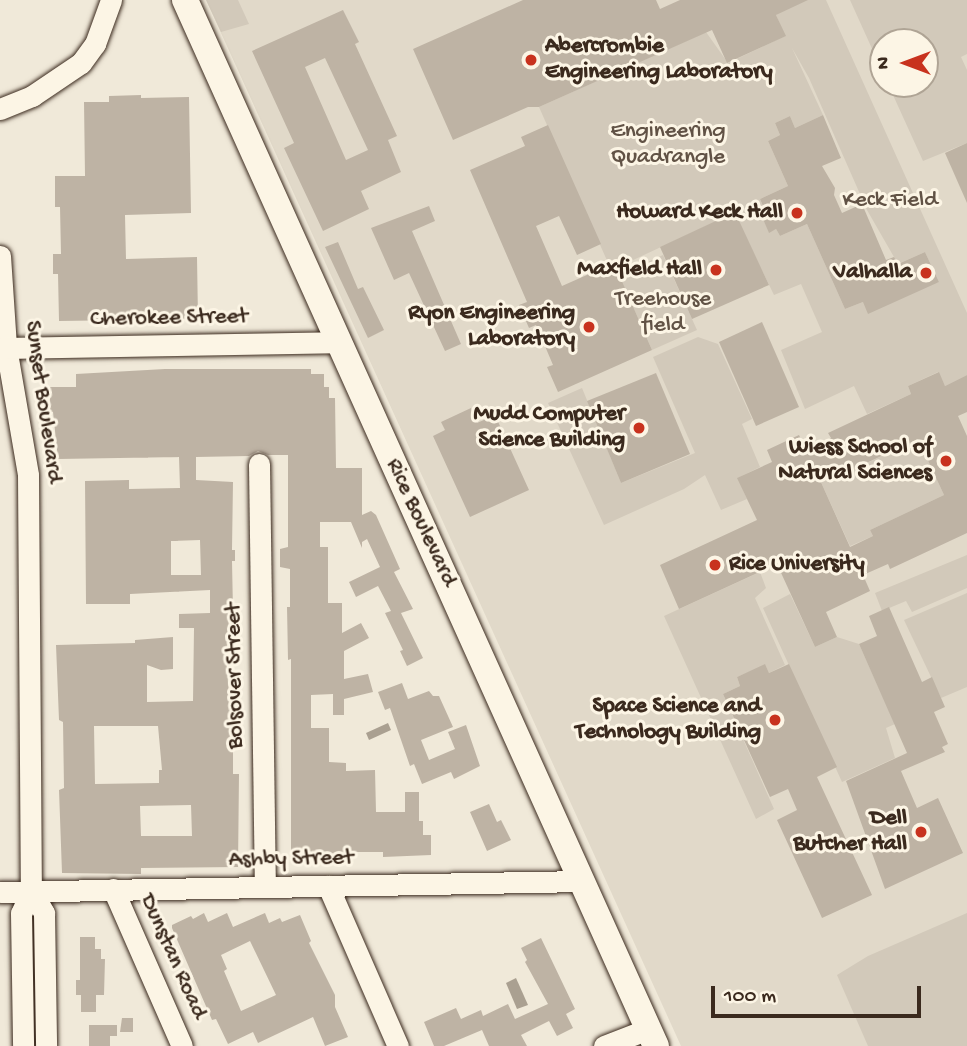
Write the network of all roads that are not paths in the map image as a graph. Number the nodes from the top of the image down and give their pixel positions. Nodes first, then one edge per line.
1 (111, 0) edge
2 (185, 0) edge
3 (0, 110) edge
4 (0, 256) edge
5 (339, 342) junction
6 (3, 348) edge
7 (259, 464) dead end
8 (583, 881) junction
9 (328, 886) junction
10 (265, 887) junction
11 (113, 889) junction
12 (31, 891) junction
13 (0, 892) edge
14 (652, 1037) edge
15 (23, 1046) edge
16 (46, 1046) edge
17 (182, 1046) edge
18 (398, 1046) edge
19 (604, 1046) edge

1 - 3 street
2 - 5 main road, Rice Boulevard
4 - 6 street, Sunset Boulevard
5 - 6 street, Cherokee Street
5 - 8 main road, Rice Boulevard
6 - 12 street, Sunset Boulevard
7 - 10 street, Bolsover Street
8 - 9 street, Ashby Street
8 - 14 main road, Rice Boulevard
9 - 10 street, Ashby Street
9 - 18 street
10 - 11 street, Ashby Street
11 - 12 street, Ashby Street
11 - 17 street, Dunstan Road
12 - 13 street, Ashby Street
12 - 15 street, Sunset Boulevard
12 - 16 street, Sunset Boulevard
14 - 19 street

